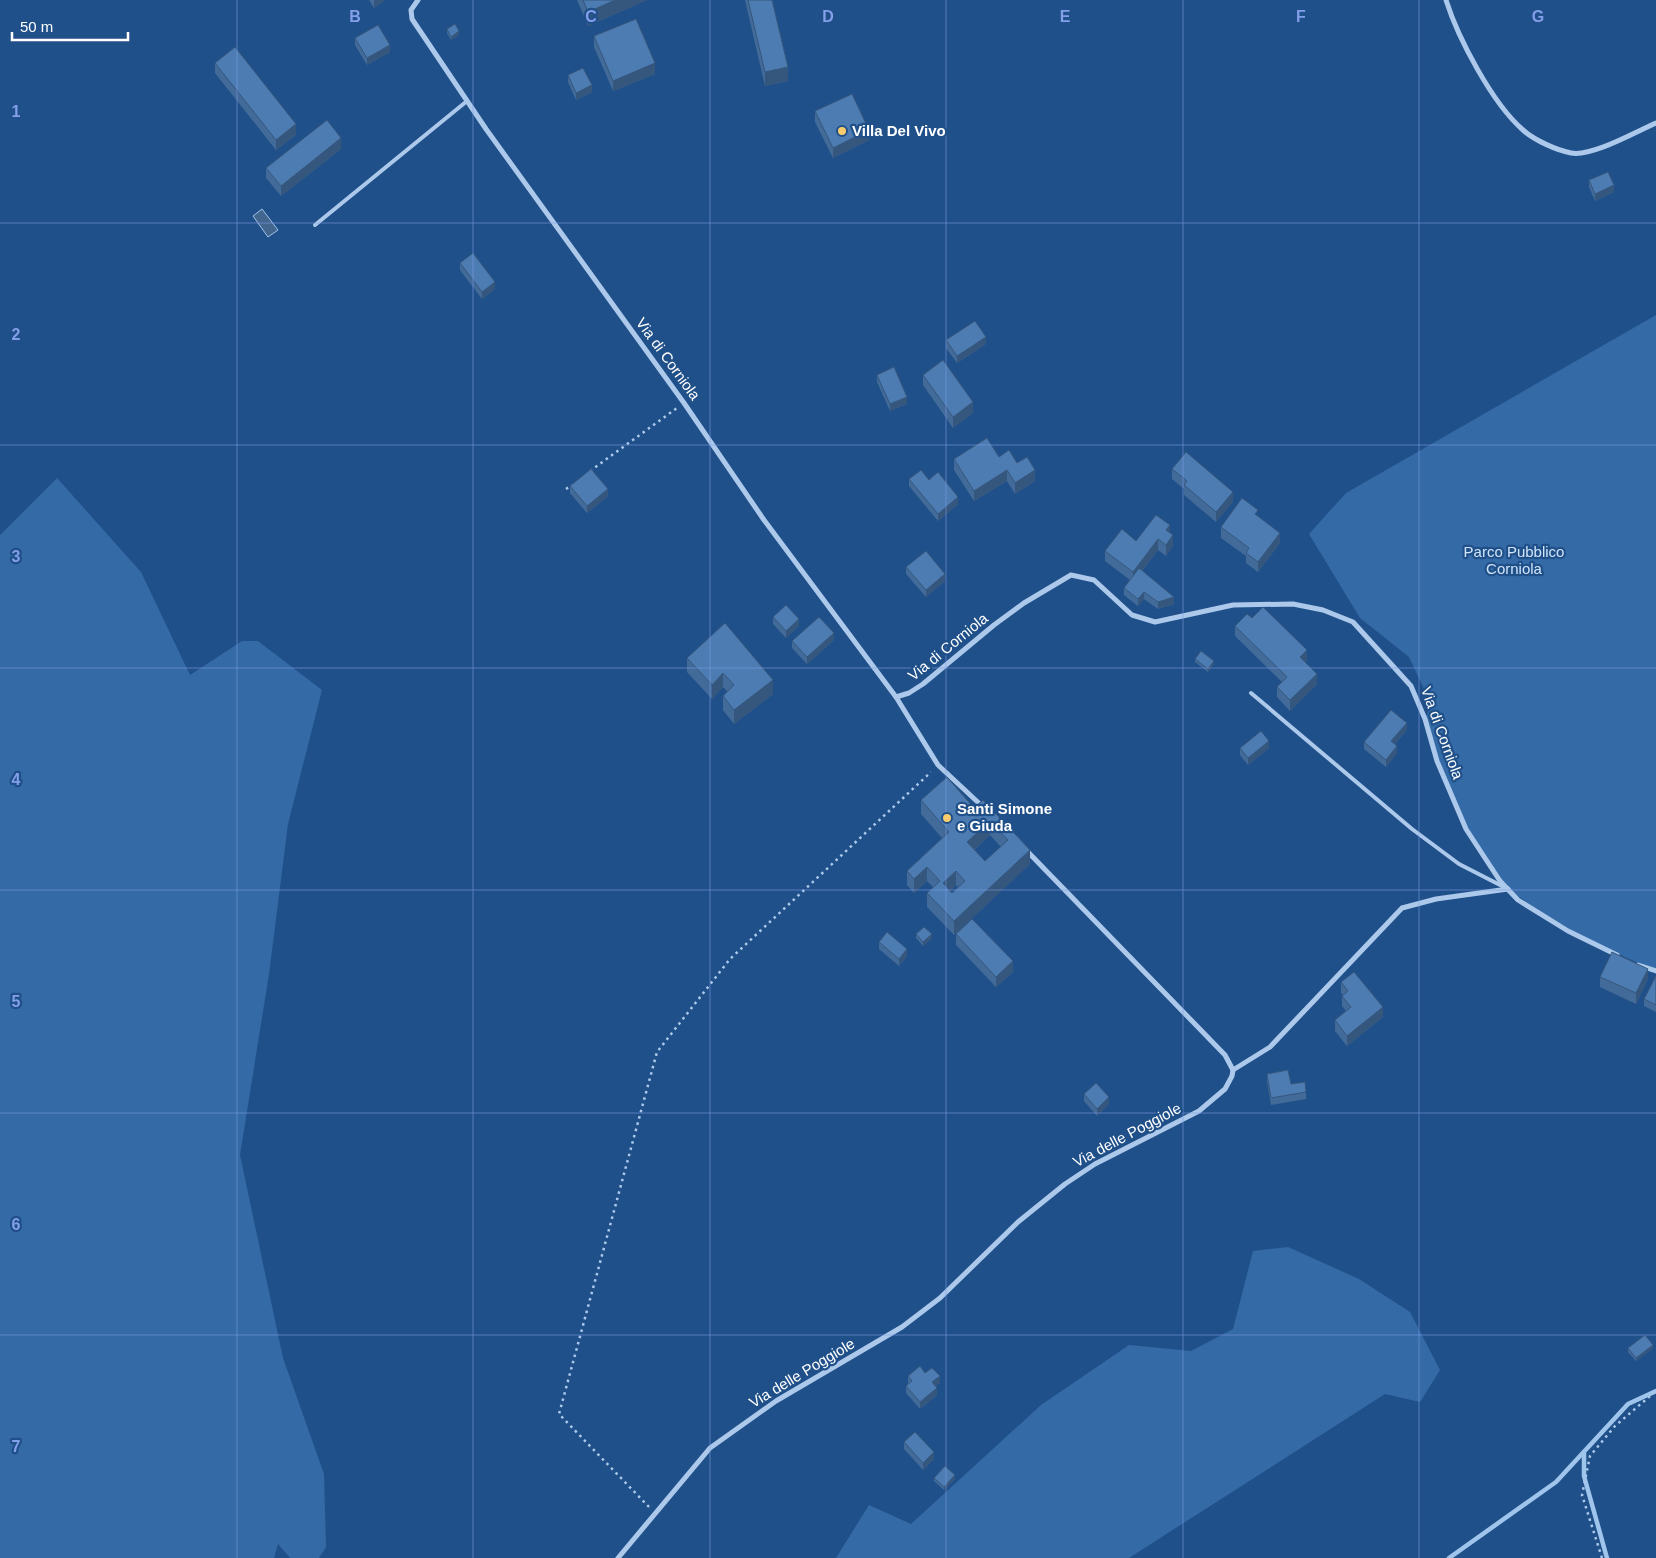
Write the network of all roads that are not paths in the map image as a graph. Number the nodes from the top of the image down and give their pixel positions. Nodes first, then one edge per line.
1 (418, 0) edge
2 (1446, 0) edge
3 (467, 101) junction
4 (1656, 123) edge
5 (315, 225) dead end
6 (1251, 693) dead end
7 (896, 697) junction
8 (985, 810) edge
9 (1018, 842) edge
10 (1508, 889) junction
11 (1622, 957) edge
12 (1631, 961) edge
13 (1656, 971) edge
14 (1233, 1070) junction
15 (618, 1558) edge

1 - 3 street, Via di Corniola
2 - 4 street
3 - 5 lane
3 - 7 street, Via di Corniola
6 - 10 lane
7 - 8 street
7 - 10 street, Via di Corniola
9 - 14 street
10 - 11 street, Via di Corniola
10 - 14 street
12 - 13 street
14 - 15 street, Via delle Poggiole

